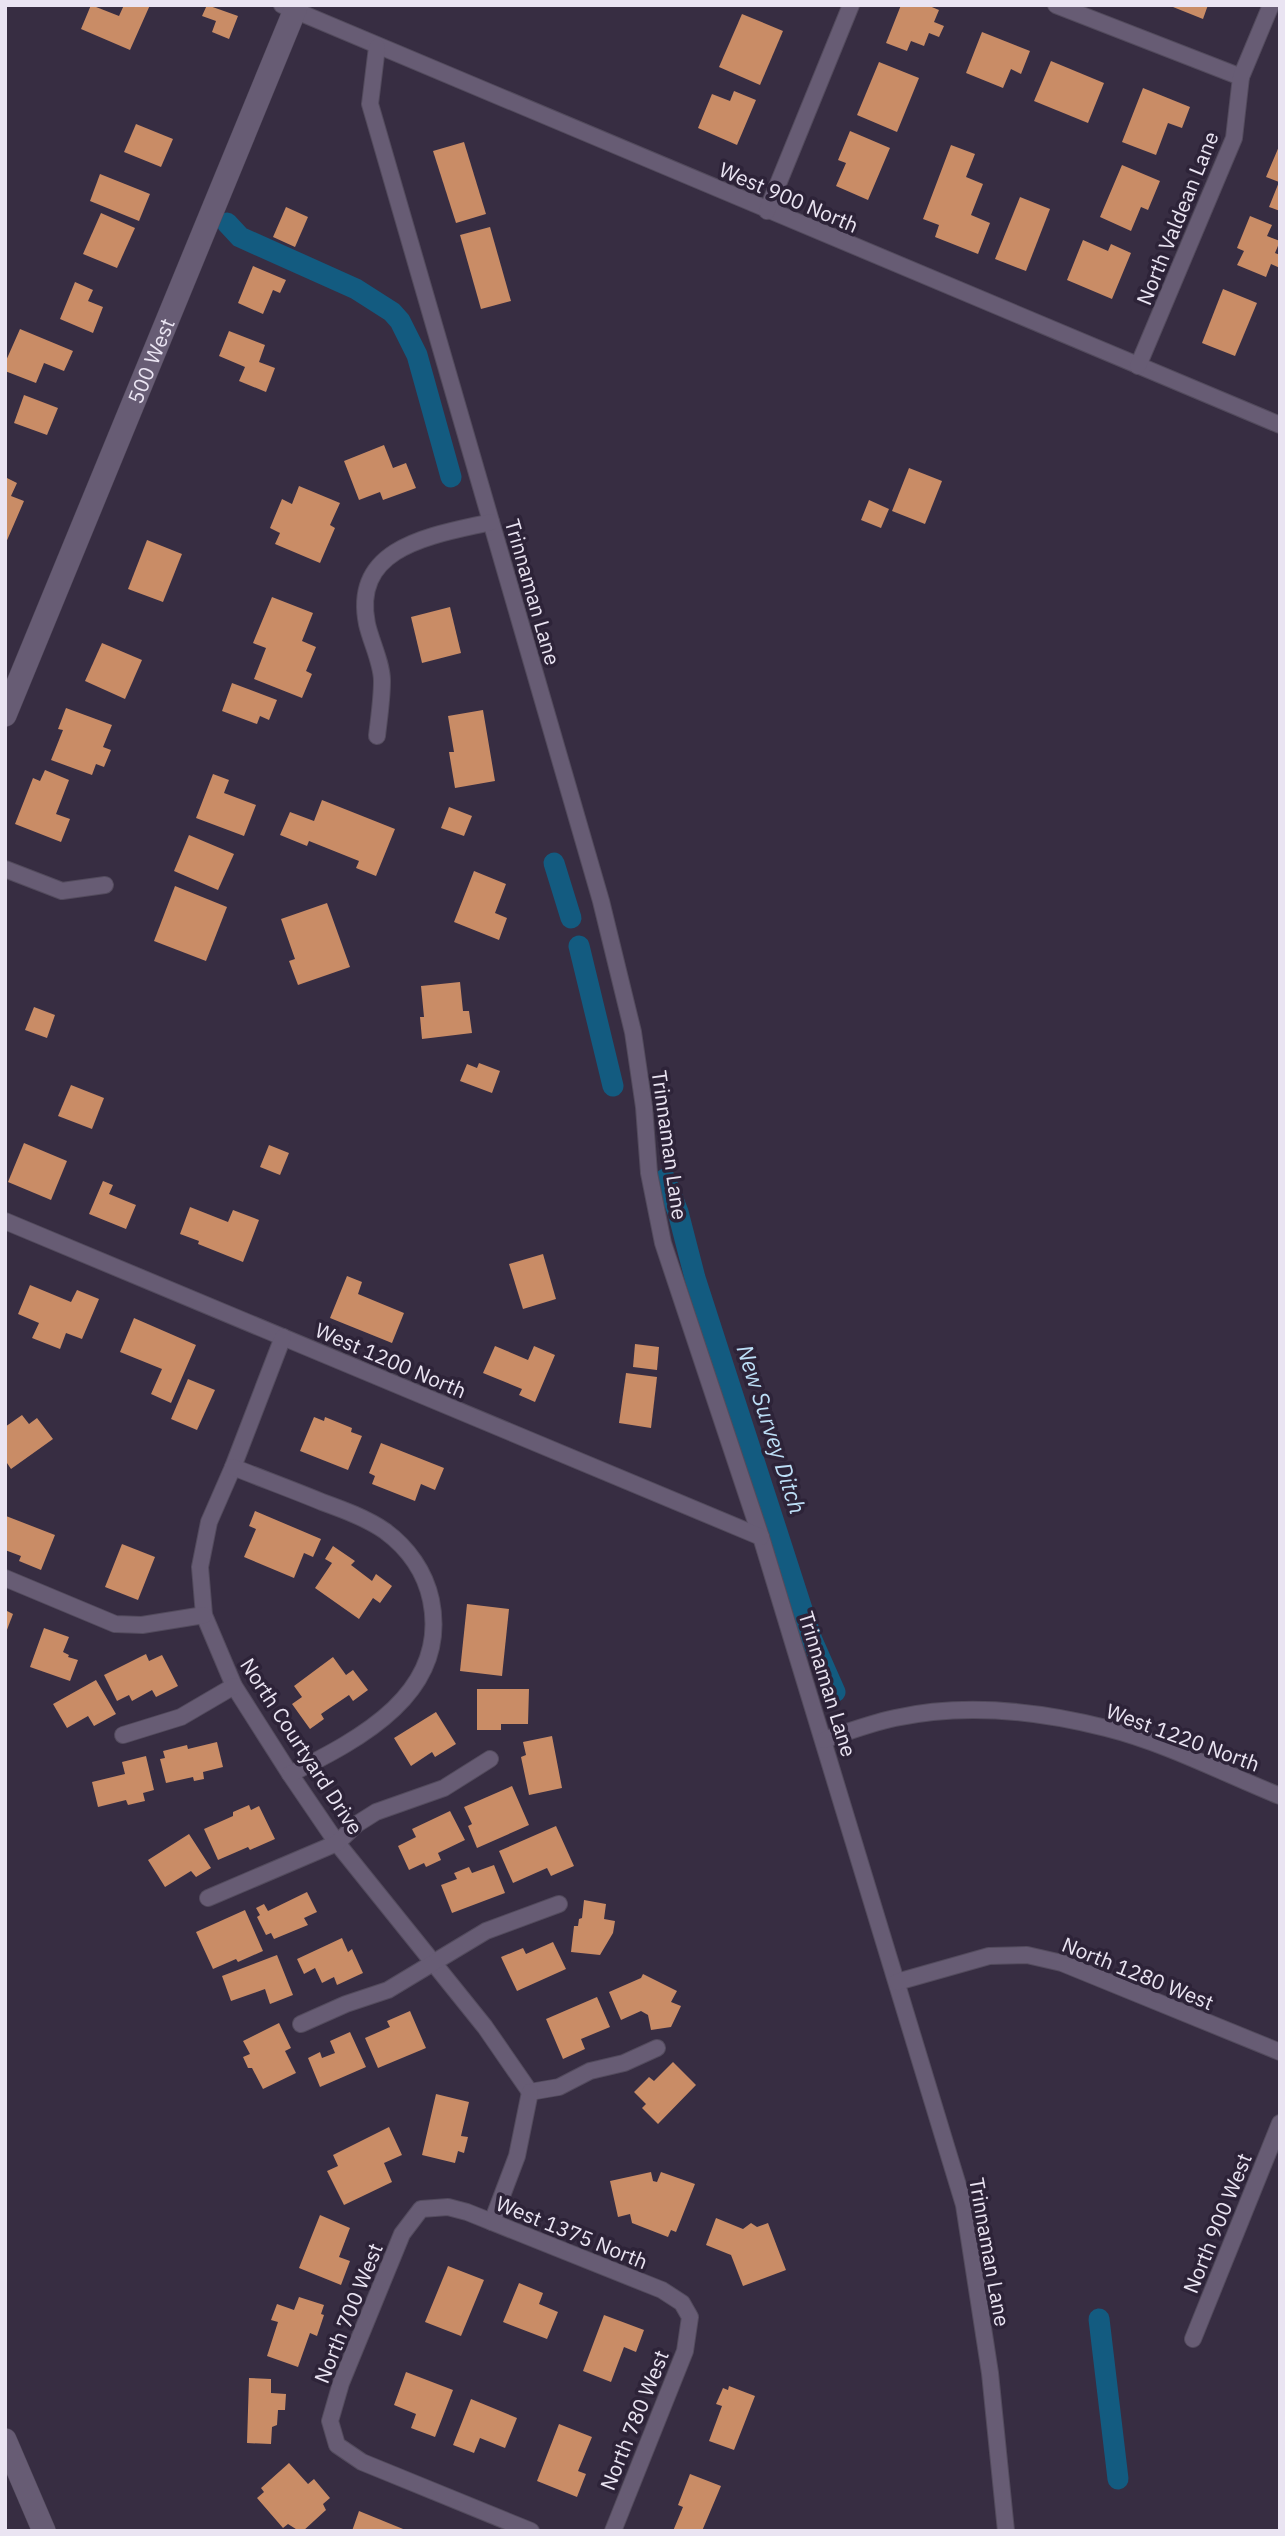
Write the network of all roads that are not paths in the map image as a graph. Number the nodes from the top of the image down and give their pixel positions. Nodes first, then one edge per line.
1 (851, 5) edge
2 (1056, 5) edge
3 (1271, 5) edge
4 (291, 7) edge
5 (377, 47) junction
6 (1241, 77) junction
7 (767, 211) junction
8 (1138, 366) junction
9 (1280, 425) edge
10 (491, 522) junction
11 (5, 715) edge
12 (377, 736) dead end
13 (5, 869) edge
14 (105, 885) dead end
15 (5, 1221) edge
16 (283, 1337) junction
17 (233, 1467) junction
18 (761, 1537) junction
19 (5, 1578) edge
20 (204, 1615) junction
21 (234, 1686) junction
22 (123, 1735) dead end
23 (824, 1740) junction
24 (490, 1759) dead end
25 (290, 1774) junction
26 (1280, 1796) edge
27 (338, 1843) junction
28 (208, 1898) dead end
29 (559, 1904) dead end
30 (433, 1963) junction
31 (897, 1982) junction
32 (301, 2024) dead end
33 (657, 2048) dead end
34 (1280, 2052) edge
35 (530, 2092) junction
36 (1280, 2123) edge
37 (421, 2209) joint
38 (492, 2222) junction
39 (689, 2324) joint
40 (1193, 2339) dead end
41 (5, 2440) edge
42 (44, 2531) edge
43 (531, 2531) edge
44 (613, 2531) edge
45 (1006, 2531) edge

1 - 7 street
2 - 6 street
3 - 6 street, North Valdean Lane
4 - 5 street, West 900 North
4 - 11 main road, 500 West
5 - 7 street, West 900 North
5 - 10 street, Trinnaman Lane
6 - 8 street, North Valdean Lane
7 - 8 street, West 900 North
8 - 9 street, West 900 North
10 - 12 street
10 - 18 street, Trinnaman Lane
13 - 14 street
15 - 16 street, West 1200 North
16 - 17 street, North Courtyard Drive
16 - 18 street, West 1200 North
17 - 20 street, North Courtyard Drive
17 - 25 street
18 - 23 street, Trinnaman Lane
19 - 20 street
20 - 21 street, North Courtyard Drive
21 - 22 street
21 - 25 street, North Courtyard Drive
23 - 26 street, West 1220 North
23 - 31 street, Trinnaman Lane
24 - 27 street
25 - 27 street, North Courtyard Drive
27 - 28 street
27 - 30 street, North Courtyard Drive
29 - 30 street
30 - 32 street
30 - 35 street, North Courtyard Drive
31 - 34 street, North 1280 West
31 - 45 street, Trinnaman Lane
33 - 35 street
35 - 38 street
36 - 40 street, North 900 West
37 - 38 street, West 1375 North
37 - 43 street, North 700 West
38 - 39 street, West 1375 North
39 - 44 street, North 780 West
41 - 42 main road

